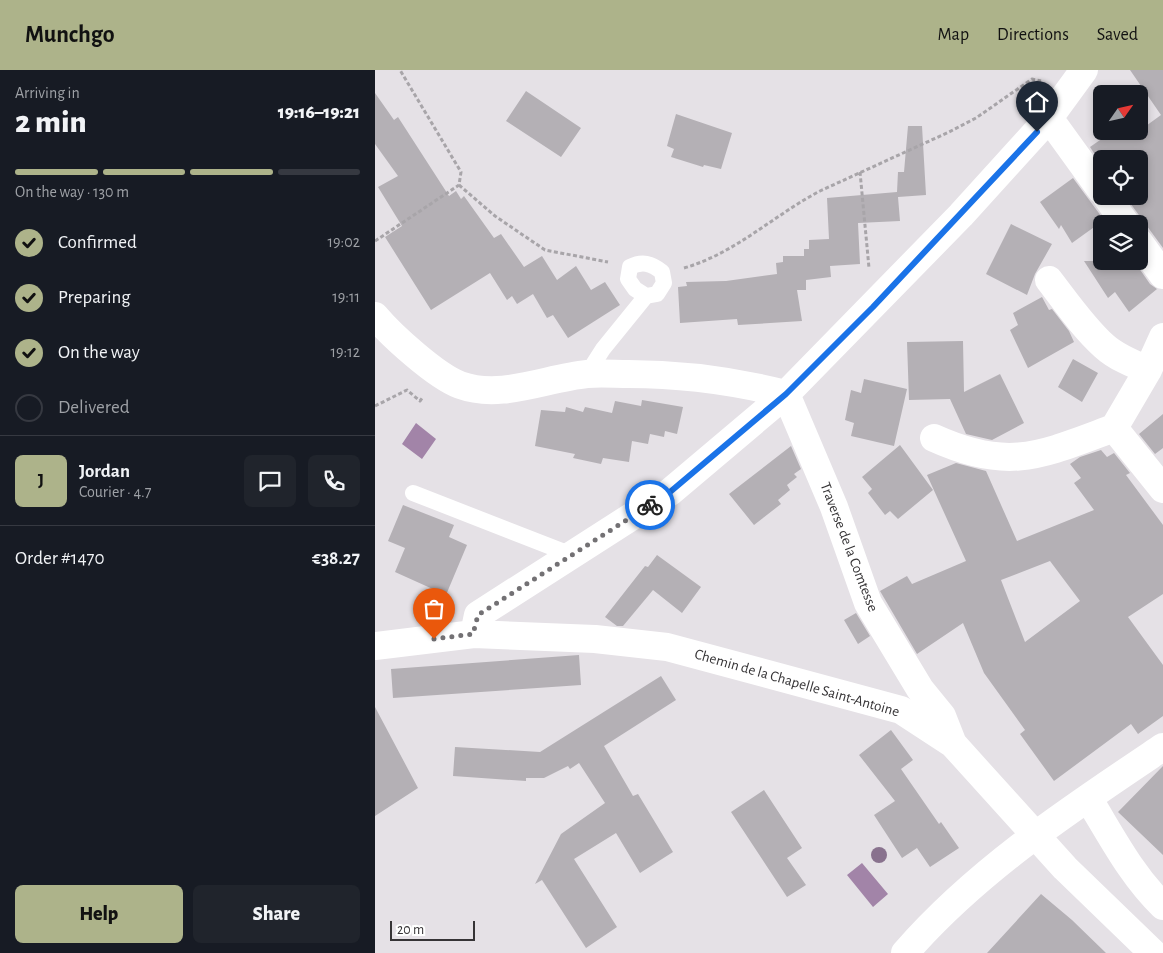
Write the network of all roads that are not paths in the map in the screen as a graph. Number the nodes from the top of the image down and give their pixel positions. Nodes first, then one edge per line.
1 (1084, 70) edge
2 (1049, 118) junction
3 (1093, 179) edge
4 (1148, 254) edge
5 (1163, 275) edge
6 (1049, 280) dead end
7 (646, 296) junction
8 (375, 316) edge
9 (1163, 338) edge
10 (1148, 370) junction
11 (587, 374) junction
12 (786, 394) junction
13 (1114, 428) junction
14 (934, 438) dead end
15 (1163, 489) edge
16 (413, 493) dead end
17 (572, 555) junction
18 (473, 634) junction
19 (375, 646) edge
20 (953, 744) junction
21 (1163, 747) edge
22 (1088, 798) junction
23 (1037, 836) junction
24 (1163, 906) edge
25 (905, 953) edge
26 (1153, 953) edge

1 - 2 street
2 - 3 street
2 - 12 street
4 - 5 street
6 - 10 street
7 - 7 lane
7 - 11 lane
8 - 11 street
9 - 10 street
10 - 13 street
11 - 12 street
12 - 17 street
12 - 20 street, Traverse de la Comtesse
13 - 14 street
13 - 15 street
16 - 17 lane
17 - 18 street
18 - 19 street, Chemin de la Chapelle Saint-Antoine
18 - 20 street, Chemin de la Chapelle Saint-Antoine
20 - 23 street, Chemin de la Chapelle Saint-Antoine
21 - 22 street
22 - 23 street
22 - 24 street
23 - 25 street
23 - 26 street, Chemin de la Chapelle Saint-Antoine

